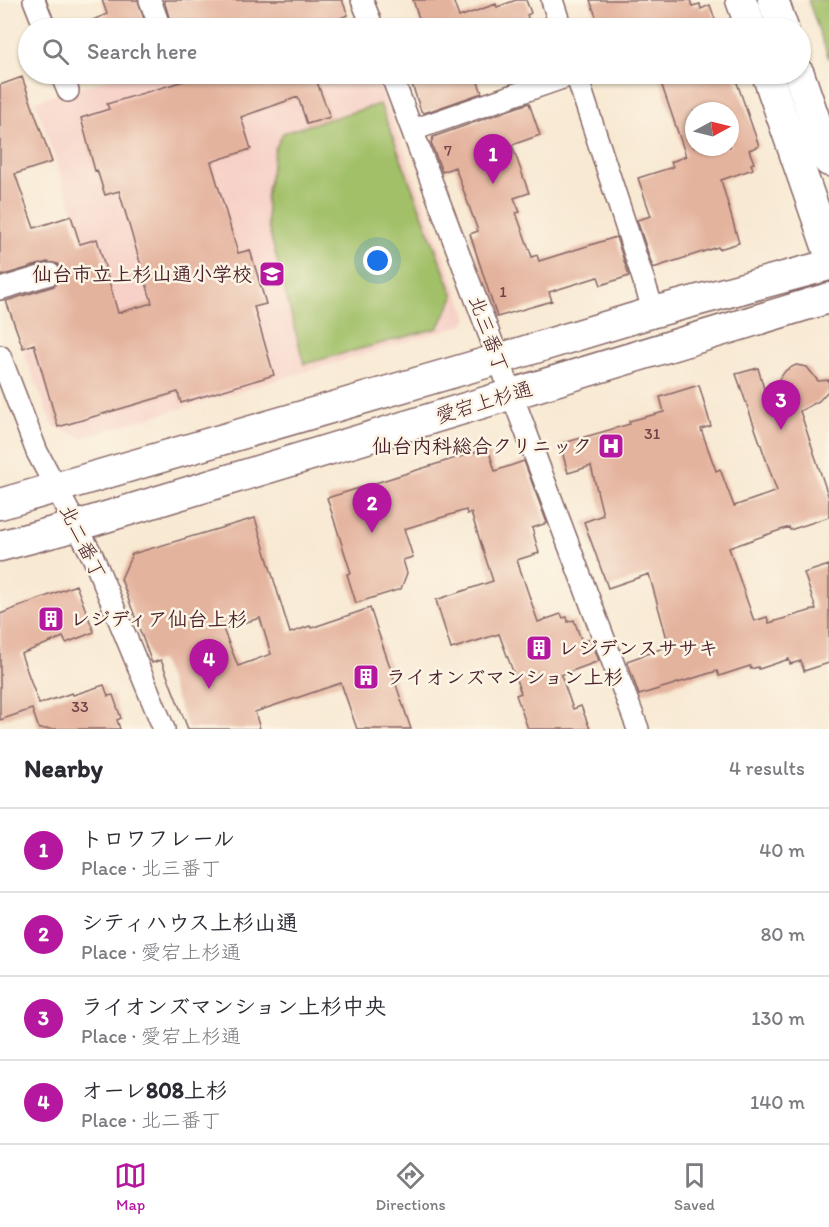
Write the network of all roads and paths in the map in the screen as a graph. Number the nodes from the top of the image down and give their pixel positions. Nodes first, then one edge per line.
1 (34, 0) edge
2 (150, 0) edge
3 (362, 0) edge
4 (552, 0) edge
5 (741, 0) edge
6 (773, 0) edge
7 (41, 18) edge
8 (156, 18) edge
9 (369, 18) edge
10 (558, 18) edge
11 (748, 18) edge
12 (779, 18) edge
13 (395, 84) edge
14 (546, 84) edge
15 (578, 84) edge
16 (771, 84) edge
17 (802, 84) edge
18 (413, 130) junction
19 (829, 161) edge
20 (829, 252) edge
21 (829, 265) edge
22 (50, 274) dead end
23 (0, 289) edge
24 (829, 298) edge
25 (654, 312) junction
26 (0, 356) edge
27 (499, 359) junction
28 (511, 394) junction
29 (56, 488) junction
30 (0, 504) edge
31 (76, 526) junction
32 (0, 546) edge
33 (164, 729) edge
34 (638, 729) edge

1 - 7 street
2 - 8 street
3 - 9 street
4 - 10 street
5 - 11 street
6 - 12 street
13 - 18 street, 北三番丁
14 - 18 street
15 - 25 street
16 - 20 street
17 - 19 street
18 - 27 street, 北三番丁
21 - 25 street, 愛宕上杉通
22 - 23 street
24 - 28 street, 愛宕上杉通
25 - 27 street, 愛宕上杉通
26 - 29 street, 北二番丁
27 - 28 street, 北三番丁
27 - 29 street, 愛宕上杉通
28 - 31 street, 愛宕上杉通
28 - 34 street, 北三番丁
29 - 30 street, 愛宕上杉通
29 - 31 street, 北二番丁
31 - 32 street, 愛宕上杉通
31 - 33 street, 北二番丁

